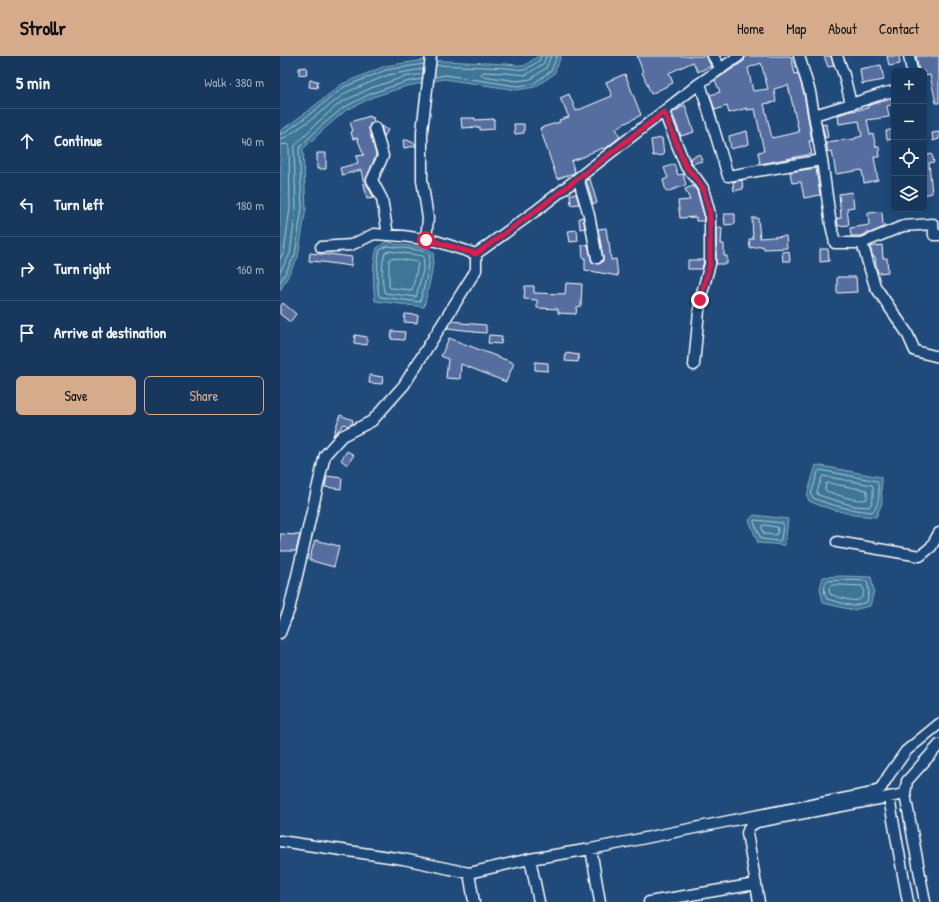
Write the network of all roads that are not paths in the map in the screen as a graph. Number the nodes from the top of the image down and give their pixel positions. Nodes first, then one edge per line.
1 (431, 56) edge
2 (713, 56) edge
3 (739, 56) edge
4 (799, 56) edge
5 (837, 56) edge
6 (909, 56) edge
7 (911, 68) edge
8 (721, 69) junction
9 (700, 83) junction
10 (891, 92) edge
11 (851, 104) junction
12 (664, 112) junction
13 (814, 115) junction
14 (374, 128) dead end
15 (822, 160) junction
16 (578, 178) junction
17 (388, 235) junction
18 (939, 235) edge
19 (426, 240) junction
20 (862, 243) junction
21 (321, 247) dead end
22 (476, 254) junction
23 (597, 258) dead end
24 (939, 357) edge
25 (694, 365) dead end
26 (939, 534) edge
27 (837, 542) dead end
28 (280, 633) edge
29 (939, 724) edge
30 (939, 745) edge
31 (904, 794) junction
32 (889, 798) junction
33 (280, 840) edge
34 (591, 849) junction
35 (530, 860) junction
36 (469, 873) junction
37 (756, 884) junction
38 (474, 902) edge
39 (539, 902) edge
40 (600, 902) edge
41 (649, 902) edge
42 (759, 902) edge
43 (908, 902) edge
44 (925, 902) edge

1 - 19 street
2 - 8 street
3 - 8 street
4 - 13 street
5 - 11 street
6 - 7 street
8 - 9 street
9 - 12 street
9 - 15 street
10 - 11 street
11 - 13 street
12 - 16 street
12 - 25 street
13 - 15 street
14 - 17 street
15 - 20 street
16 - 22 street
16 - 23 street
17 - 19 street
17 - 21 street
18 - 20 street
19 - 22 street
20 - 24 street
22 - 28 street
26 - 27 street
29 - 34 street
30 - 31 street
31 - 32 street
31 - 44 street
32 - 37 street
32 - 43 street
33 - 36 street
34 - 35 street
34 - 40 street
35 - 36 street
35 - 39 street
36 - 38 street
37 - 41 street
37 - 42 street

